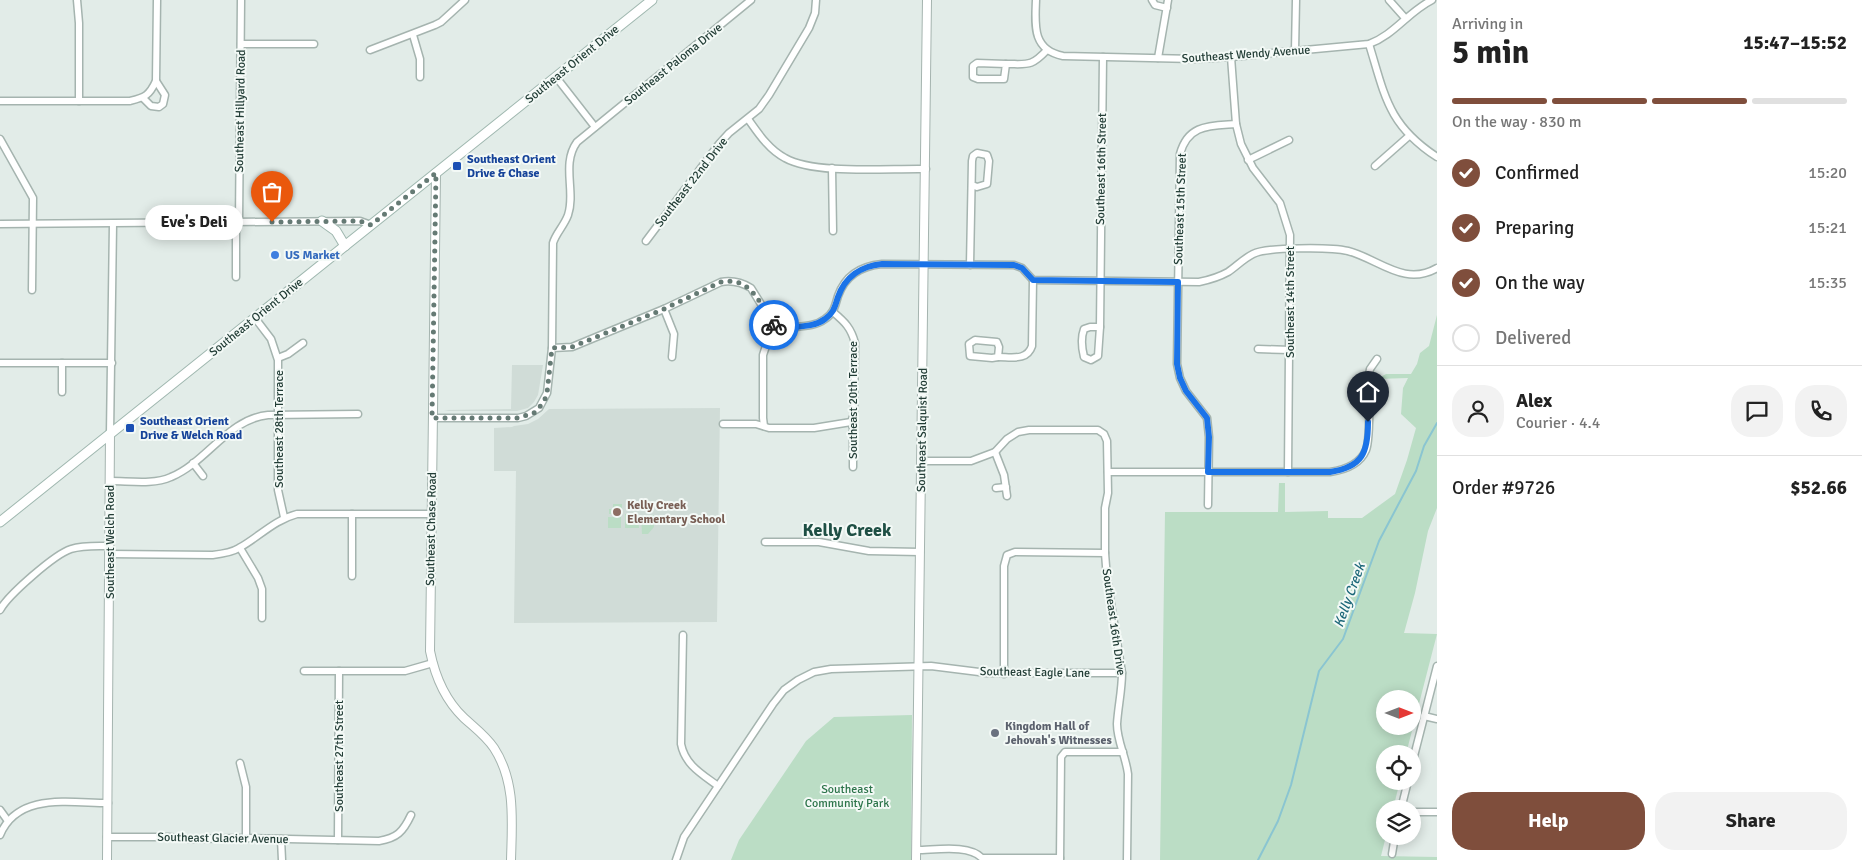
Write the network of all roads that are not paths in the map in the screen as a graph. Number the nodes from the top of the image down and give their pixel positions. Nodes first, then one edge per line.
1 (77, 0) edge
2 (157, 0) edge
3 (241, 0) edge
4 (465, 0) edge
5 (652, 0) edge
6 (752, 0) edge
7 (816, 0) edge
8 (927, 0) edge
9 (1036, 0) edge
10 (1152, 0) edge
11 (1168, 0) edge
12 (1296, 0) edge
13 (1389, 0) edge
14 (1432, 0) edge
15 (1166, 8) junction
16 (1405, 18) junction
17 (413, 35) junction
18 (241, 44) junction
19 (314, 44) dead end
20 (1369, 44) junction
21 (370, 50) dead end
22 (1047, 50) junction
23 (1295, 51) junction
24 (1103, 57) junction
25 (1231, 57) junction
26 (1158, 58) junction
27 (1006, 64) junction
28 (420, 77) dead end
29 (556, 77) junction
30 (156, 81) junction
31 (143, 98) junction
32 (0, 101) edge
33 (79, 101) junction
34 (748, 119) junction
35 (1236, 124) junction
36 (595, 127) junction
37 (1409, 136) junction
38 (0, 139) edge
39 (1289, 140) dead end
40 (1437, 157) edge
41 (1248, 160) junction
42 (1375, 166) dead end
43 (832, 168) junction
44 (926, 169) junction
45 (436, 173) junction
46 (972, 185) junction
47 (322, 221) junction
48 (239, 222) junction
49 (0, 224) edge
50 (34, 224) junction
51 (113, 224) junction
52 (371, 225) junction
53 (833, 231) dead end
54 (646, 241) dead end
55 (345, 246) junction
56 (1291, 249) junction
57 (924, 264) junction
58 (970, 265) junction
59 (1437, 268) edge
60 (236, 277) dead end
61 (1033, 280) junction
62 (1100, 281) junction
63 (1178, 282) junction
64 (32, 290) dead end
65 (664, 309) junction
66 (833, 312) junction
67 (255, 318) junction
68 (1100, 327) junction
69 (777, 330) junction
70 (303, 343) dead end
71 (552, 348) junction
72 (1258, 349) dead end
73 (1290, 350) junction
74 (672, 357) dead end
75 (998, 357) junction
76 (278, 358) junction
77 (1377, 359) dead end
78 (0, 363) edge
79 (62, 363) junction
80 (112, 363) junction
81 (62, 392) dead end
82 (358, 414) dead end
83 (279, 415) junction
84 (432, 418) junction
85 (851, 422) junction
86 (723, 424) dead end
87 (764, 426) junction
88 (110, 434) junction
89 (995, 452) junction
90 (922, 461) junction
91 (193, 463) junction
92 (853, 467) dead end
93 (1108, 472) junction
94 (1208, 472) junction
95 (1288, 472) junction
96 (203, 476) dead end
97 (110, 481) junction
98 (1006, 487) junction
99 (996, 488) dead end
100 (1006, 496) dead end
101 (1208, 505) dead end
102 (352, 514) junction
103 (432, 514) junction
104 (284, 517) junction
105 (0, 522) edge
106 (765, 542) dead end
107 (240, 548) junction
108 (109, 550) junction
109 (920, 552) junction
110 (1105, 553) junction
111 (352, 576) dead end
112 (0, 610) edge
113 (262, 618) dead end
114 (683, 635) dead end
115 (432, 663) junction
116 (1437, 666) edge
117 (919, 667) junction
118 (304, 671) dead end
119 (339, 671) junction
120 (1122, 673) junction
121 (1004, 674) junction
122 (1424, 716) junction
123 (1437, 720) edge
124 (1417, 745) edge
125 (1123, 752) junction
126 (240, 763) dead end
127 (718, 786) junction
128 (108, 803) junction
129 (0, 810) edge
130 (1421, 812) edge
131 (1437, 812) edge
132 (411, 815) dead end
133 (8, 820) junction
134 (0, 835) edge
135 (107, 837) junction
136 (246, 838) junction
137 (281, 840) junction
138 (338, 840) junction
139 (1394, 845) edge
140 (916, 850) junction
141 (1392, 854) dead end
142 (982, 859) edge
143 (1060, 859) edge
144 (107, 860) edge
145 (282, 860) edge
146 (512, 860) edge
147 (676, 860) edge
148 (916, 860) edge
149 (1127, 860) edge

1 - 33 street
2 - 30 street
3 - 18 street, Southeast Hillyard Road
4 - 17 street
5 - 29 main road, Southeast Orient Drive
6 - 36 street, Southeast Paloma Drive
7 - 34 street, Southeast 22nd Drive
8 - 44 street, Southeast Salquist Road
9 - 22 street
10 - 15 street
11 - 15 street
12 - 23 street
13 - 16 street
14 - 16 street, Southeast Wendy Avenue
15 - 26 street
16 - 20 street, Southeast Wendy Avenue
17 - 21 street
17 - 28 street
18 - 19 street
18 - 48 street, Southeast Hillyard Road
20 - 23 street, Southeast Wendy Avenue
20 - 37 street
22 - 24 street, Southeast Wendy Avenue
22 - 27 street
23 - 25 street, Southeast Wendy Avenue
24 - 26 street, Southeast Wendy Avenue
24 - 62 street, Southeast 16th Street
25 - 26 street, Southeast Wendy Avenue
25 - 35 street, Southeast 14th Street
27 - 27 street
29 - 36 street
29 - 45 main road, Southeast Orient Drive
30 - 31 street
30 - 31 street
31 - 33 street
32 - 33 street
34 - 43 street
34 - 54 street, Southeast 22nd Drive
35 - 41 street, Southeast 14th Street
35 - 63 street, Southeast 15th Street
36 - 71 street, Southeast Paloma Drive
37 - 40 street
37 - 42 street
38 - 50 street
39 - 41 street
41 - 56 street, Southeast 14th Street
43 - 44 street
43 - 53 street
44 - 57 street, Southeast Salquist Road
45 - 52 main road, Southeast Orient Drive
45 - 84 street, Southeast Chase Road
46 - 46 street
46 - 58 street
47 - 48 street
47 - 52 street
47 - 55 main road
48 - 51 street
48 - 60 street, Southeast Hillyard Road
49 - 50 street
50 - 51 street
50 - 64 street
51 - 80 street, Southeast Welch Road
52 - 55 main road, Southeast Orient Drive
55 - 67 main road, Southeast Orient Drive
56 - 59 street
56 - 63 street
56 - 73 street, Southeast 14th Street
57 - 58 street
57 - 66 street
57 - 90 street, Southeast Salquist Road
58 - 61 street
61 - 62 street
61 - 75 street
62 - 63 street
62 - 68 street, Southeast 16th Street
63 - 94 street, Southeast 15th Street
65 - 69 street
65 - 71 street
65 - 74 street
66 - 69 street
66 - 85 street, Southeast 20th Terrace
67 - 76 street, Southeast 28th Terrace
67 - 88 main road, Southeast Orient Drive
68 - 68 street, Southeast 16th Street
69 - 87 street
70 - 76 street
71 - 84 street
72 - 73 street
73 - 95 street, Southeast 14th Street
75 - 75 street
76 - 83 street, Southeast 28th Terrace
77 - 95 street
78 - 79 street
79 - 80 street
79 - 81 street
80 - 88 street, Southeast Welch Road
82 - 83 street
83 - 91 street
83 - 104 street, Southeast 28th Terrace
84 - 103 street, Southeast Chase Road
85 - 87 street
85 - 92 street, Southeast 20th Terrace
86 - 87 street
88 - 97 street, Southeast Welch Road
88 - 105 main road, Southeast Orient Drive
89 - 90 street
89 - 93 street, Southeast 16th Drive
89 - 98 street
90 - 109 street, Southeast Salquist Road
91 - 96 street
91 - 97 street
93 - 94 street
93 - 110 street, Southeast 16th Drive
94 - 95 street
94 - 101 street, Southeast 15th Street
97 - 108 street, Southeast Welch Road
98 - 99 street
98 - 100 street
102 - 103 street
102 - 104 street
102 - 111 street
103 - 115 street, Southeast Chase Road
104 - 107 street
106 - 109 street
107 - 108 street
107 - 113 street
108 - 112 street
108 - 128 street, Southeast Welch Road
109 - 117 street, Southeast Salquist Road
110 - 120 street, Southeast 16th Drive
110 - 121 street
114 - 127 street
115 - 119 street
115 - 146 street, Southeast Chase Road
116 - 122 street
117 - 121 street, Southeast Eagle Lane
117 - 127 street, Southeast Eagle Lane
117 - 140 street, Southeast Salquist Road
118 - 119 street
119 - 138 street, Southeast 27th Street
120 - 121 street, Southeast Eagle Lane
120 - 125 street, Southeast 16th Drive
122 - 123 street
122 - 124 street
125 - 143 street
125 - 149 street, Southeast 16th Drive
126 - 136 street
127 - 147 street, Southeast Eagle Lane
128 - 133 street
128 - 135 street, Southeast Welch Road
129 - 133 street
130 - 131 street
132 - 138 street, Southeast Glacier Avenue
133 - 134 street
135 - 136 street, Southeast Glacier Avenue
135 - 144 street, Southeast Welch Road
136 - 137 street, Southeast Glacier Avenue
137 - 138 street, Southeast Glacier Avenue
137 - 145 street
139 - 141 street
140 - 142 street
140 - 148 street, Southeast Salquist Road
142 - 143 street

